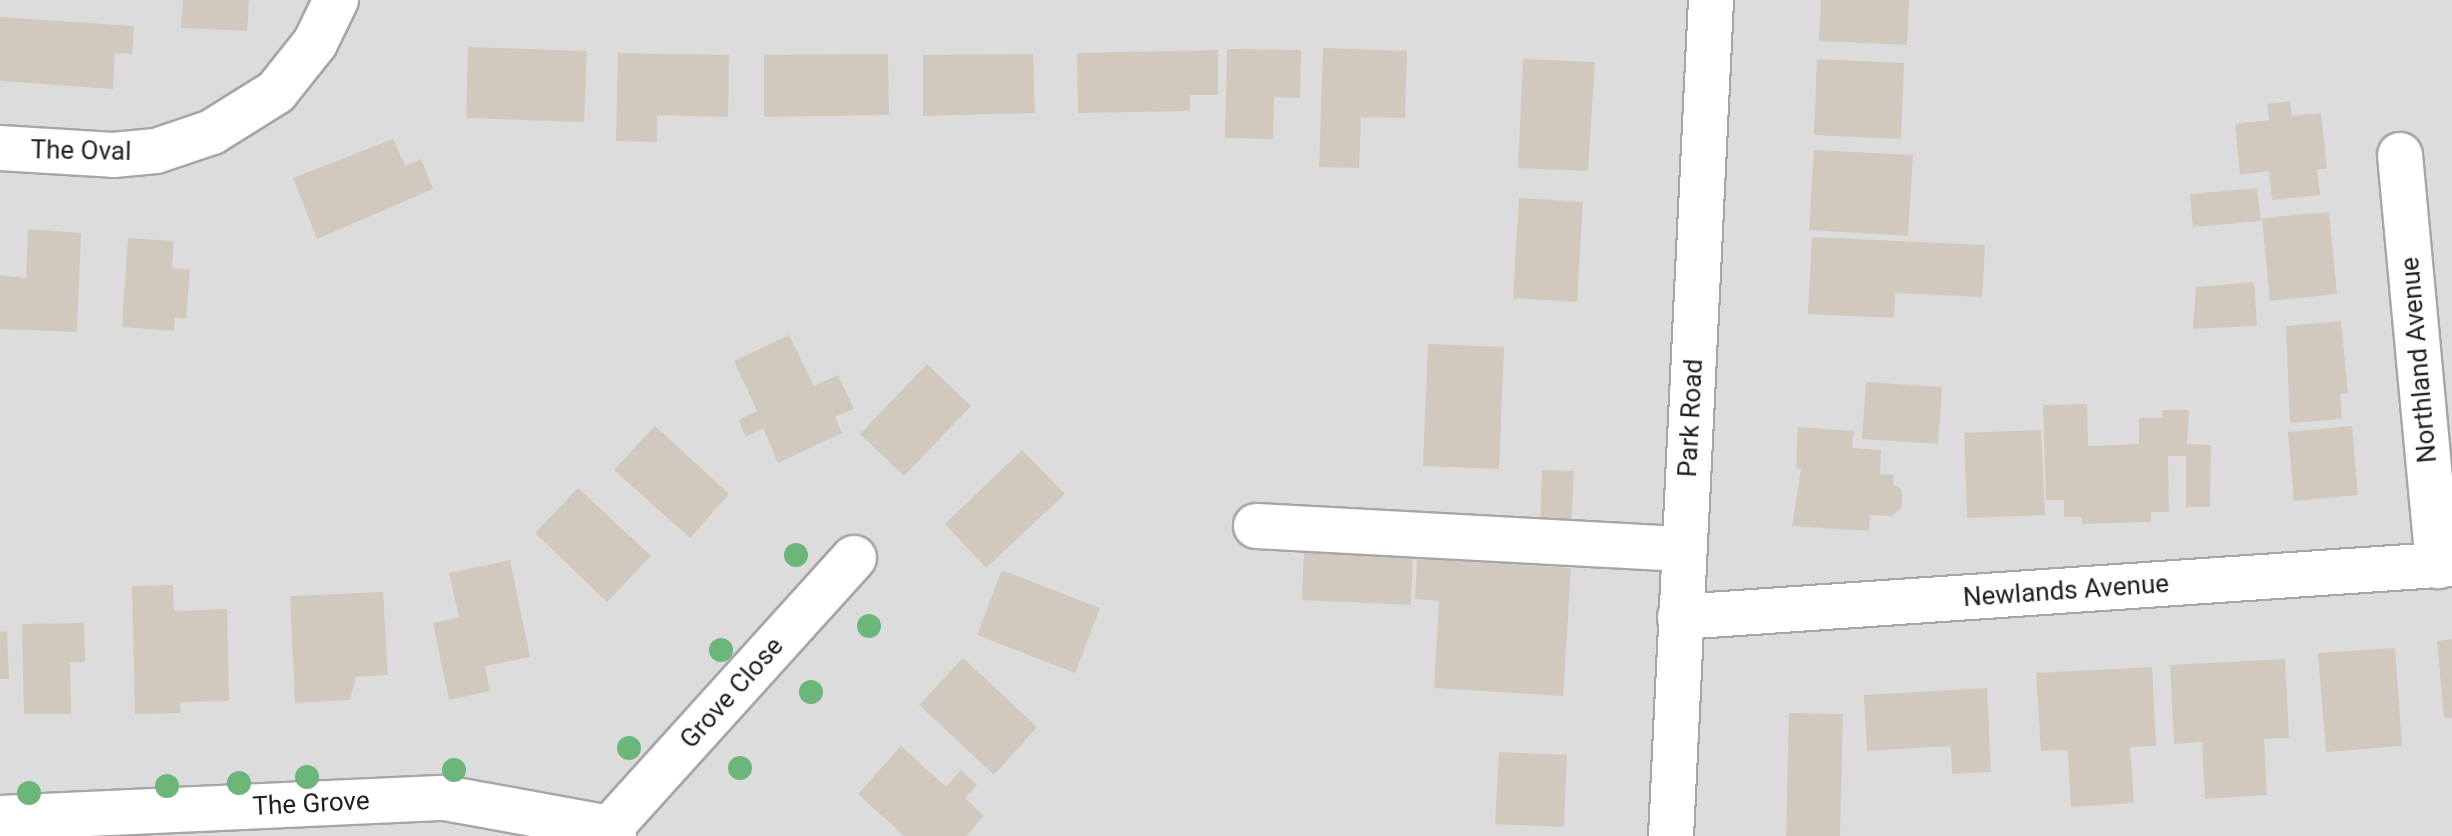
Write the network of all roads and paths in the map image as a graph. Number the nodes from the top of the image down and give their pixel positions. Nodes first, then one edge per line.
1 (336, 0) edge
2 (1711, 0) edge
3 (0, 148) edge
4 (2400, 155) dead end
5 (1256, 526) dead end
6 (1684, 549) junction
7 (854, 558) dead end
8 (2445, 565) edge
9 (1680, 617) junction
10 (0, 818) edge
11 (612, 832) edge
12 (1671, 836) edge

1 - 3 street, The Oval
2 - 6 street, Park Road
4 - 8 street, Northland Avenue
5 - 6 street
6 - 9 street, Park Road
7 - 11 street, Grove Close
8 - 9 street, Newlands Avenue
9 - 12 street, Park Road
10 - 11 street, The Grove

